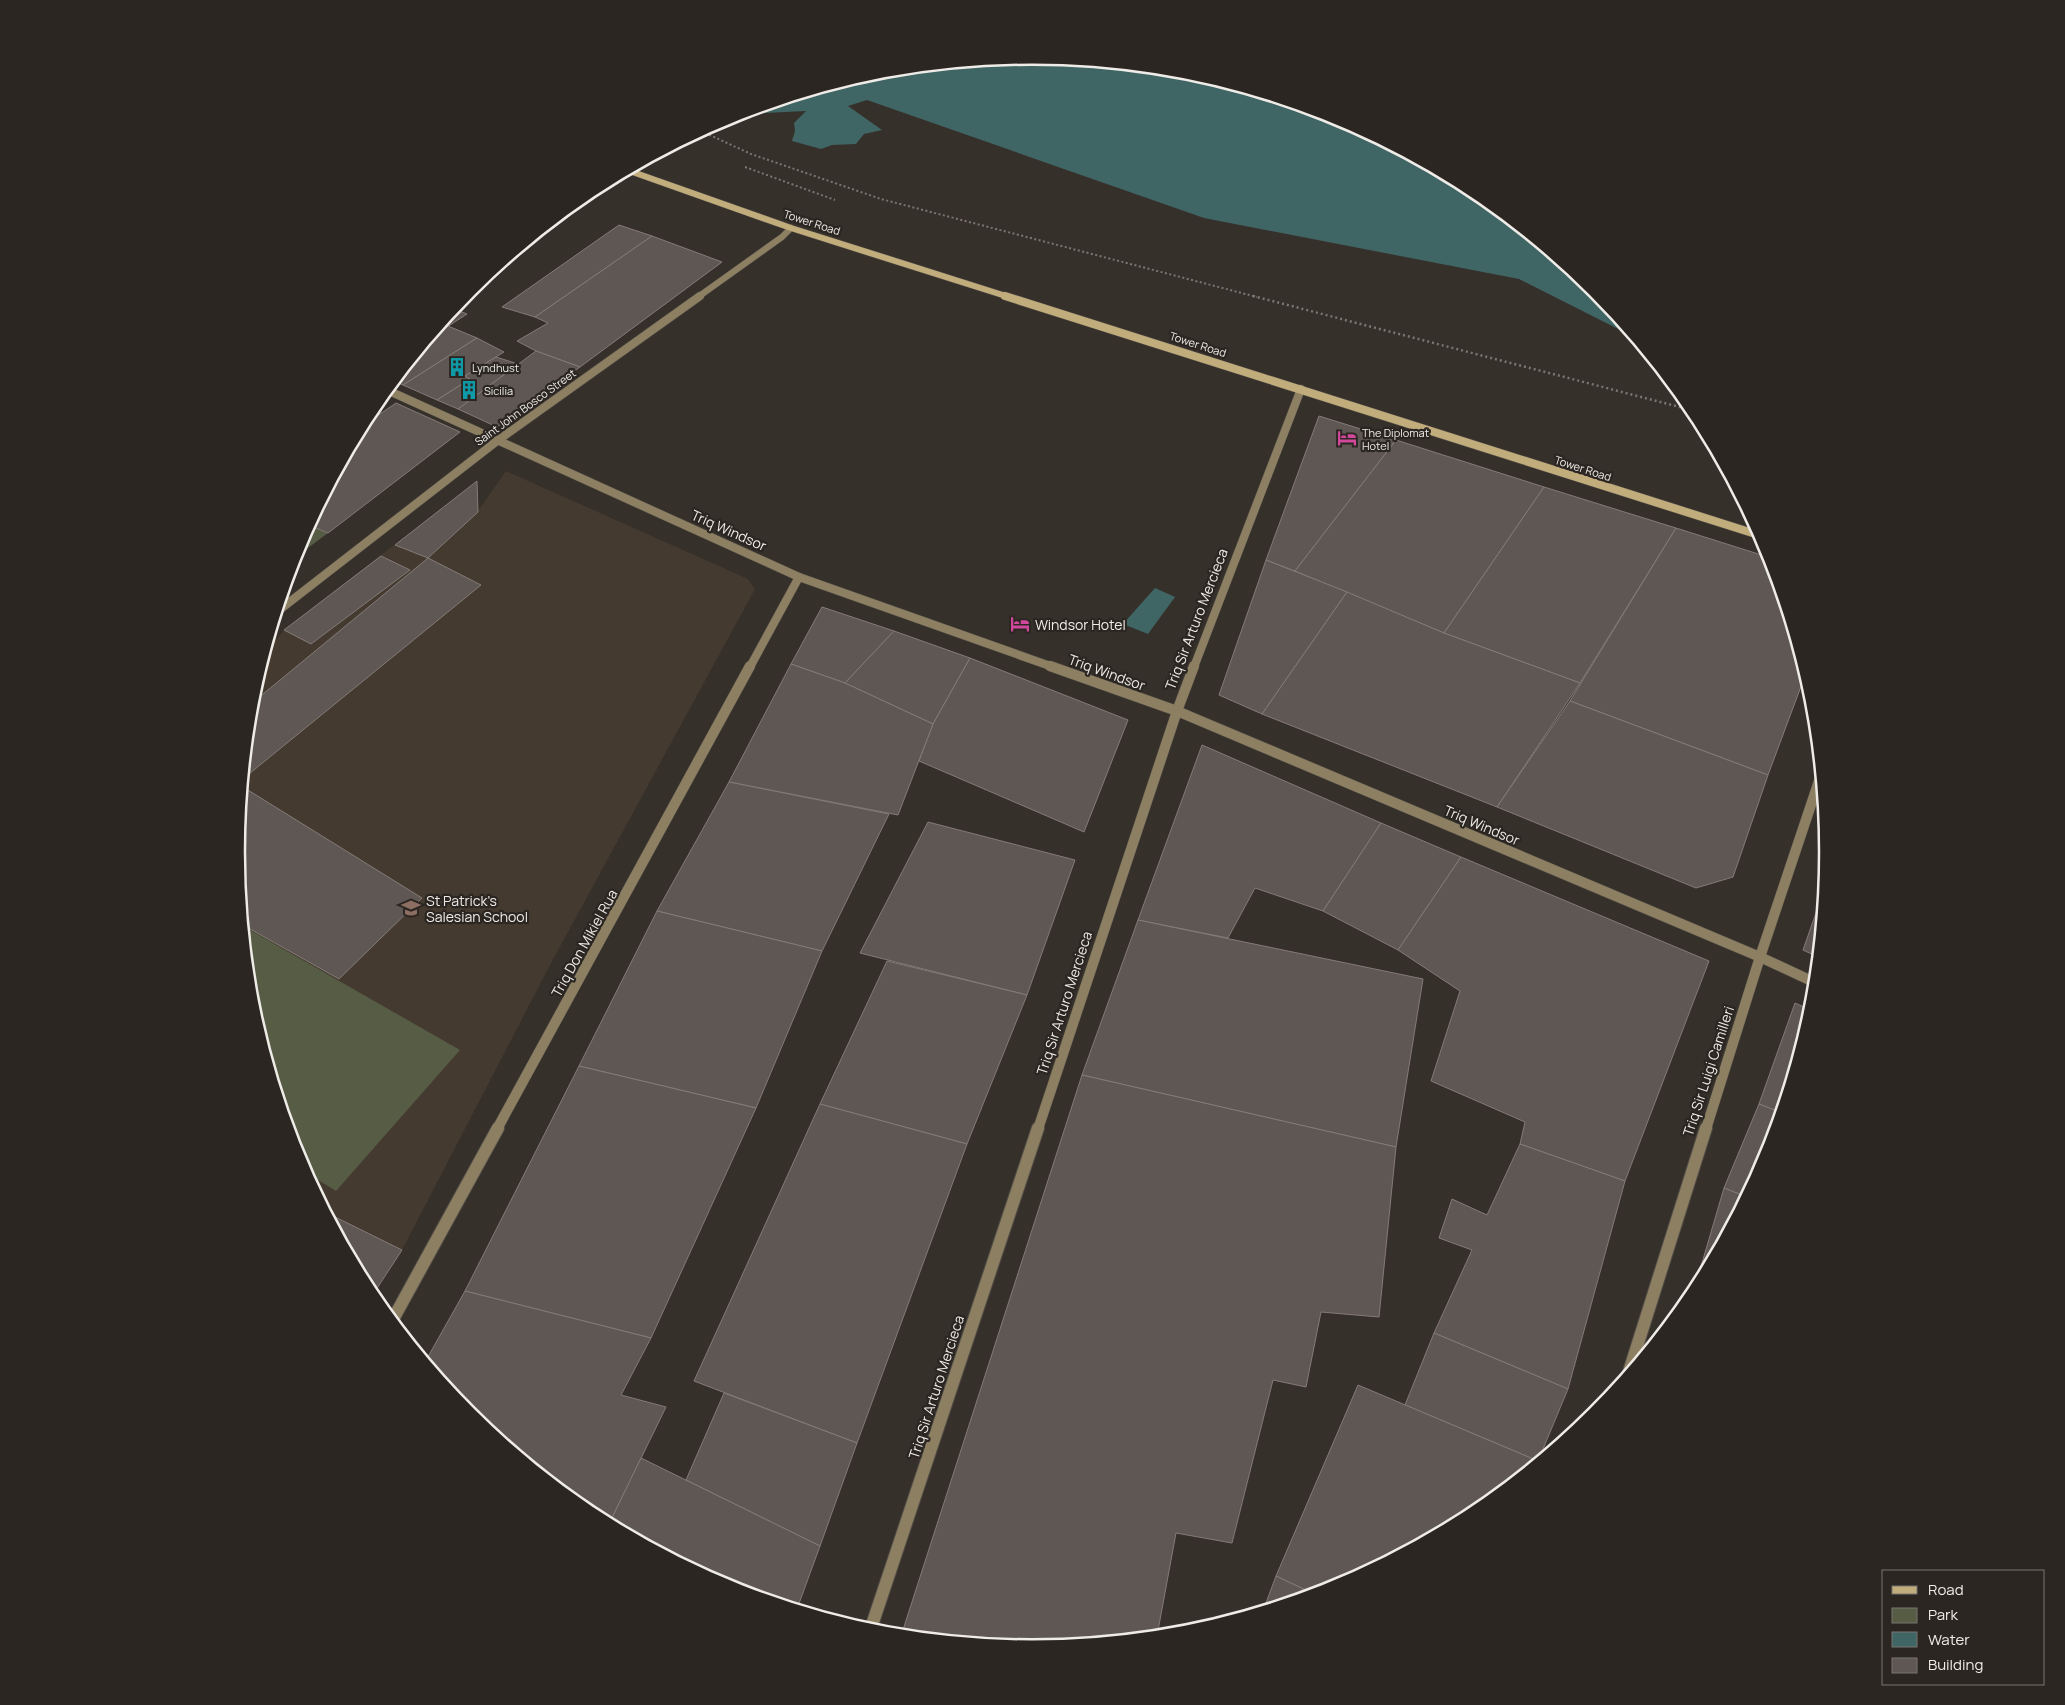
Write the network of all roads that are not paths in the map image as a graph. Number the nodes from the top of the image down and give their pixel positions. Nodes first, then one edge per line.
1 (636, 173) edge
2 (791, 228) junction
3 (1301, 389) junction
4 (394, 393) edge
5 (497, 441) junction
6 (1752, 533) edge
7 (800, 577) junction
8 (285, 606) edge
9 (1177, 711) junction
10 (1817, 789) edge
11 (1760, 957) junction
12 (1809, 981) edge
13 (396, 1315) edge
14 (1631, 1364) edge
15 (873, 1623) edge

1 - 2 main road, Tower Road
2 - 3 main road, Tower Road
2 - 5 street, Saint John Bosco Street
3 - 6 main road, Tower Road
3 - 9 street, Triq Sir Arturo Mercieca
4 - 5 street, Triq Windsor
5 - 7 street, Triq Windsor
5 - 8 street, Saint John Bosco Street
7 - 9 street, Triq Windsor
7 - 13 street, Triq Don Mikiel Rua
9 - 11 street, Triq Windsor
9 - 15 street, Triq Sir Arturo Mercieca
10 - 11 street, Triq Sir Luigi Camilleri
11 - 12 street, Triq Windsor
11 - 14 street, Triq Sir Luigi Camilleri

